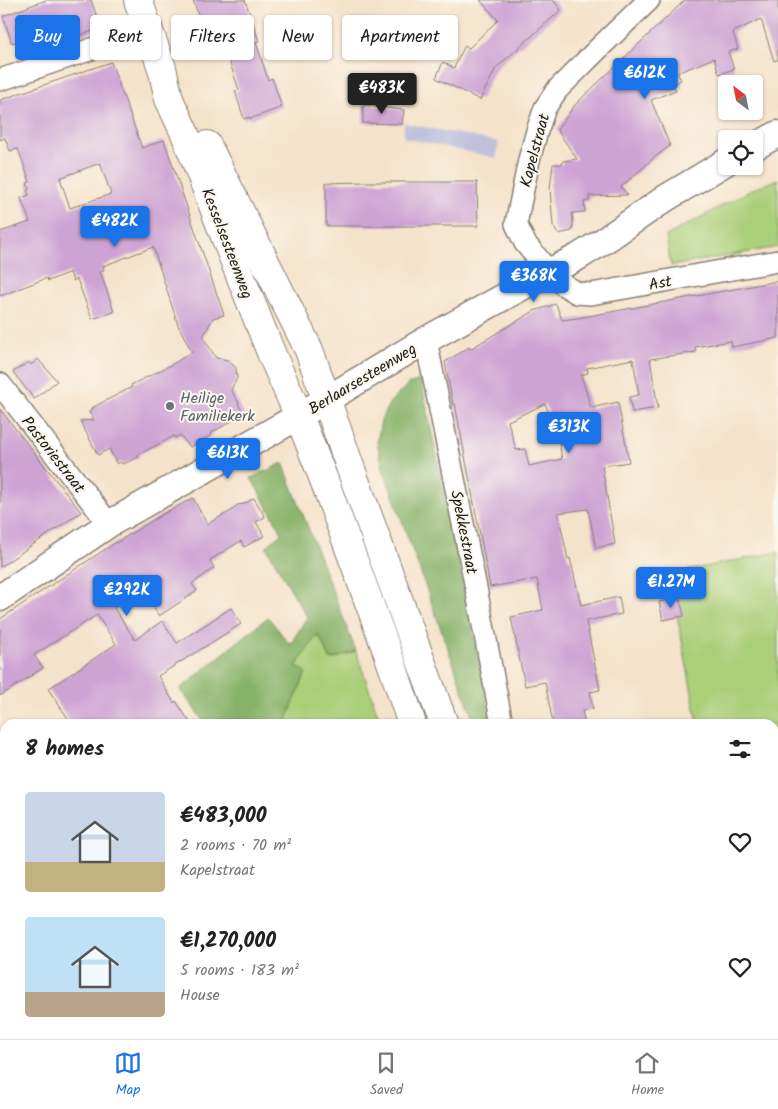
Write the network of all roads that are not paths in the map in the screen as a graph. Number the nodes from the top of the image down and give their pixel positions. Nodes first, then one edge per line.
1 (138, 0) edge
2 (649, 0) edge
3 (143, 15) edge
4 (90, 50) edge
5 (159, 60) edge
6 (162, 68) junction
7 (0, 80) edge
8 (778, 134) edge
9 (763, 142) edge
10 (718, 167) edge
11 (778, 262) edge
12 (549, 272) junction
13 (426, 340) junction
14 (0, 384) edge
15 (327, 399) junction
16 (299, 416) junction
17 (109, 524) junction
18 (0, 598) edge
19 (410, 719) edge
20 (442, 719) edge
21 (501, 719) edge

1 - 3 main road, Kesselsesteenweg
2 - 12 street, Kapelstraat
4 - 7 street
5 - 6 main road, Kesselsesteenweg
6 - 15 main road, Kesselsesteenweg
6 - 16 main road, Kesselsesteenweg
8 - 9 street
10 - 12 street, Berlaarsesteenweg
11 - 12 street, Ast
12 - 13 street, Berlaarsesteenweg
13 - 15 street, Berlaarsesteenweg
13 - 21 street, Spekkestraat
14 - 17 street, Pastoriestraat
15 - 16 street, Berlaarsesteenweg
15 - 20 main road, Kesselsesteenweg
16 - 17 street, Berlaarsesteenweg
16 - 19 main road, Kesselsesteenweg
17 - 18 street, Berlaarsesteenweg

